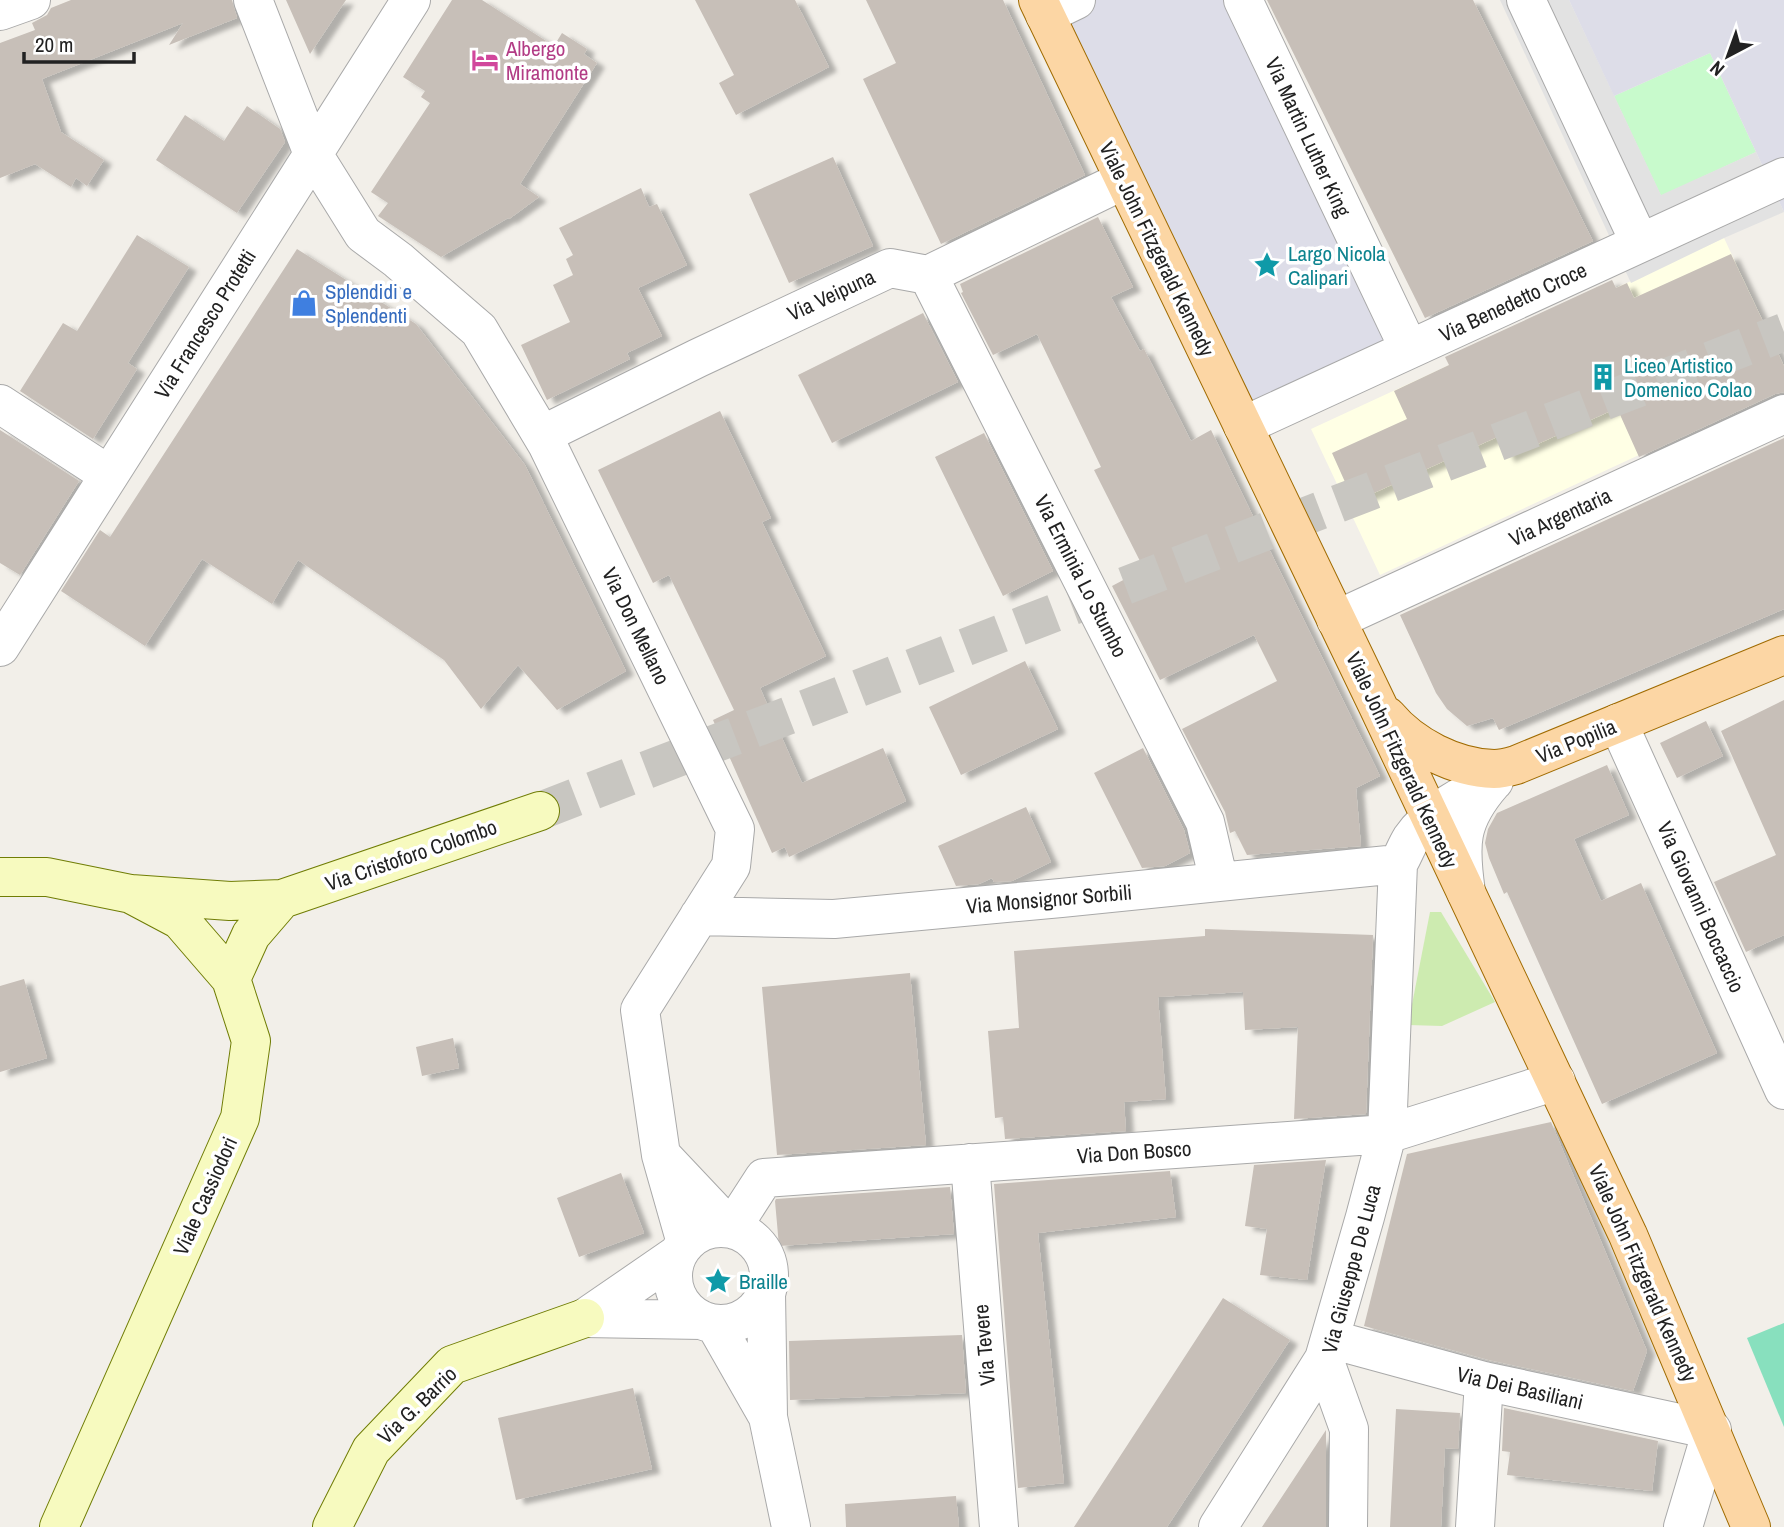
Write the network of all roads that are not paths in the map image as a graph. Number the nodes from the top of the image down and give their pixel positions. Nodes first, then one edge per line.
1 (31, 0) edge
2 (253, 0) edge
3 (411, 0) edge
4 (1243, 0) edge
5 (1526, 0) edge
6 (1053, 5) edge
7 (0, 11) edge
8 (313, 154) junction
9 (1784, 177) edge
10 (1124, 180) junction
11 (1640, 243) junction
12 (928, 275) junction
13 (1409, 349) junction
14 (0, 404) edge
15 (1784, 414) edge
16 (1243, 426) junction
17 (542, 435) junction
18 (109, 475) junction
19 (1336, 620) junction
20 (0, 647) edge
21 (1784, 655) edge
22 (1377, 704) junction
23 (1618, 723) junction
24 (1505, 773) junction
25 (540, 811) tunnel mouth
26 (1430, 818) junction
27 (1398, 864) junction
28 (0, 877) edge
29 (1219, 882) junction
30 (131, 894) junction
31 (1466, 894) junction
32 (282, 899) junction
33 (699, 916) junction
34 (231, 979) junction
35 (1556, 1082) junction
36 (1784, 1090) edge
37 (1387, 1134) junction
38 (662, 1155) junction
39 (970, 1163) junction
40 (732, 1229) junction
41 (682, 1248) junction
42 (766, 1293) junction
43 (585, 1318) junction
44 (708, 1322) junction
45 (1327, 1349) junction
46 (1484, 1381) junction
47 (768, 1417) junction
48 (1712, 1430) junction
49 (59, 1527) edge
50 (332, 1527) edge
51 (791, 1527) edge
52 (999, 1527) edge
53 (1218, 1527) edge
54 (1348, 1527) edge
55 (1475, 1527) edge
56 (1683, 1527) edge
57 (1751, 1527) edge

1 - 7 street
2 - 8 street, Via Don Mellano
3 - 8 street, Via Francesco Protetti
4 - 13 street, Via Martin Luther King
5 - 11 street
6 - 10 main road, Viale John Fitzgerald Kennedy
8 - 17 street, Via Don Mellano
8 - 18 street, Via Francesco Protetti
9 - 11 street, Via Benedetto Croce
10 - 12 street
10 - 16 main road, Viale John Fitzgerald Kennedy
11 - 13 street, Via Benedetto Croce
12 - 17 street, Via Veipuna
12 - 29 street, Via Erminia Lo Stumbo
13 - 16 street, Via Benedetto Croce
14 - 18 street
15 - 19 street, Via Argentaria
16 - 19 main road, Viale John Fitzgerald Kennedy
17 - 33 street, Via Don Mellano
18 - 20 street, Via Francesco Protetti
19 - 22 main road, Viale John Fitzgerald Kennedy
21 - 23 main road, Via Popilia
22 - 24 main road, Via Popilia
22 - 26 main road, Viale John Fitzgerald Kennedy
23 - 24 main road, Via Popilia
23 - 36 street, Via Giovanni Boccaccio
24 - 26 street
24 - 31 street
25 - 32 street, Via Cristoforo Colombo
26 - 27 street
26 - 31 main road, Viale John Fitzgerald Kennedy
27 - 29 street, Via Monsignor Sorbili
27 - 37 street, Via Giuseppe De Luca
28 - 30 street
29 - 33 street, Via Monsignor Sorbili
30 - 32 street, Via Cristoforo Colombo
30 - 34 street, Viale Cassiodori
31 - 35 main road, Viale John Fitzgerald Kennedy
32 - 34 street
33 - 38 street, Via Don Mellano
34 - 49 street, Viale Cassiodori
35 - 37 street, Via Don Bosco
35 - 48 main road, Viale John Fitzgerald Kennedy
37 - 39 street, Via Don Bosco
37 - 45 street, Via Giuseppe De Luca
38 - 40 street
38 - 41 street, Via Don Mellano
39 - 40 street, Via Don Bosco
39 - 52 street, Via Tevere
40 - 41 street
40 - 42 street
41 - 43 street
41 - 44 street
42 - 44 street
42 - 47 street
43 - 44 street
43 - 50 street, Via G. Barrio
44 - 47 street
45 - 46 street, Via Dei Basiliani
45 - 53 street
45 - 54 street, Via Giuseppe De Luca
46 - 48 street, Via Dei Basiliani
46 - 55 street
47 - 51 street
48 - 56 street
48 - 57 main road, Viale John Fitzgerald Kennedy

